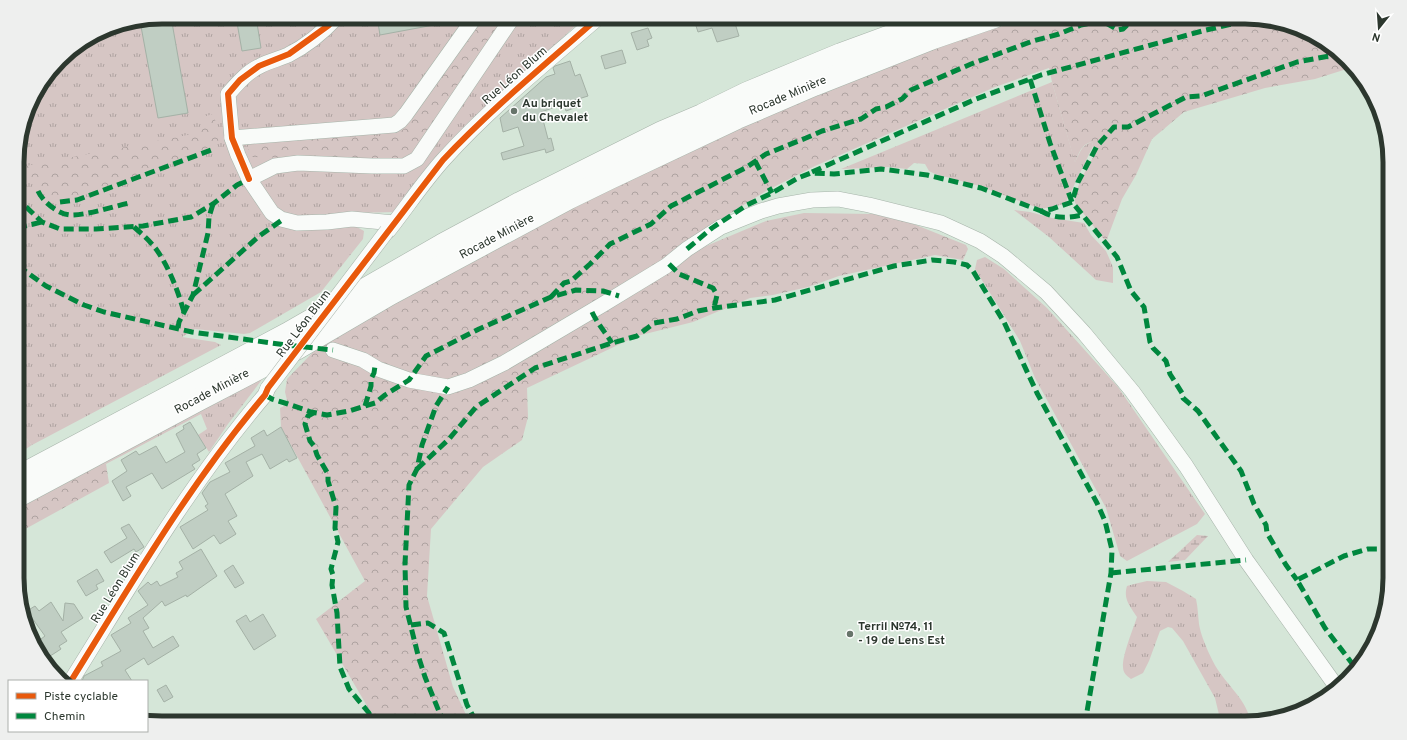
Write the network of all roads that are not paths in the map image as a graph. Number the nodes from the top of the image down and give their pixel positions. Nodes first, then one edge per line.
1 (330, 24) edge
2 (470, 24) edge
3 (509, 24) edge
4 (591, 24) edge
5 (923, 24) edge
6 (974, 24) edge
7 (232, 138) junction
8 (249, 178) junction
9 (390, 227) junction
10 (333, 350) dead end
11 (24, 474) edge
12 (24, 493) edge
13 (72, 680) edge
14 (1334, 683) edge

1 - 7 street
2 - 7 street
3 - 8 street
4 - 9 street, Rue Léon Blum
5 - 11 highway, Rocade Minière
6 - 12 highway, Rocade Minière
7 - 8 street
8 - 9 street
9 - 13 street, Rue Léon Blum, bridge
10 - 14 street

